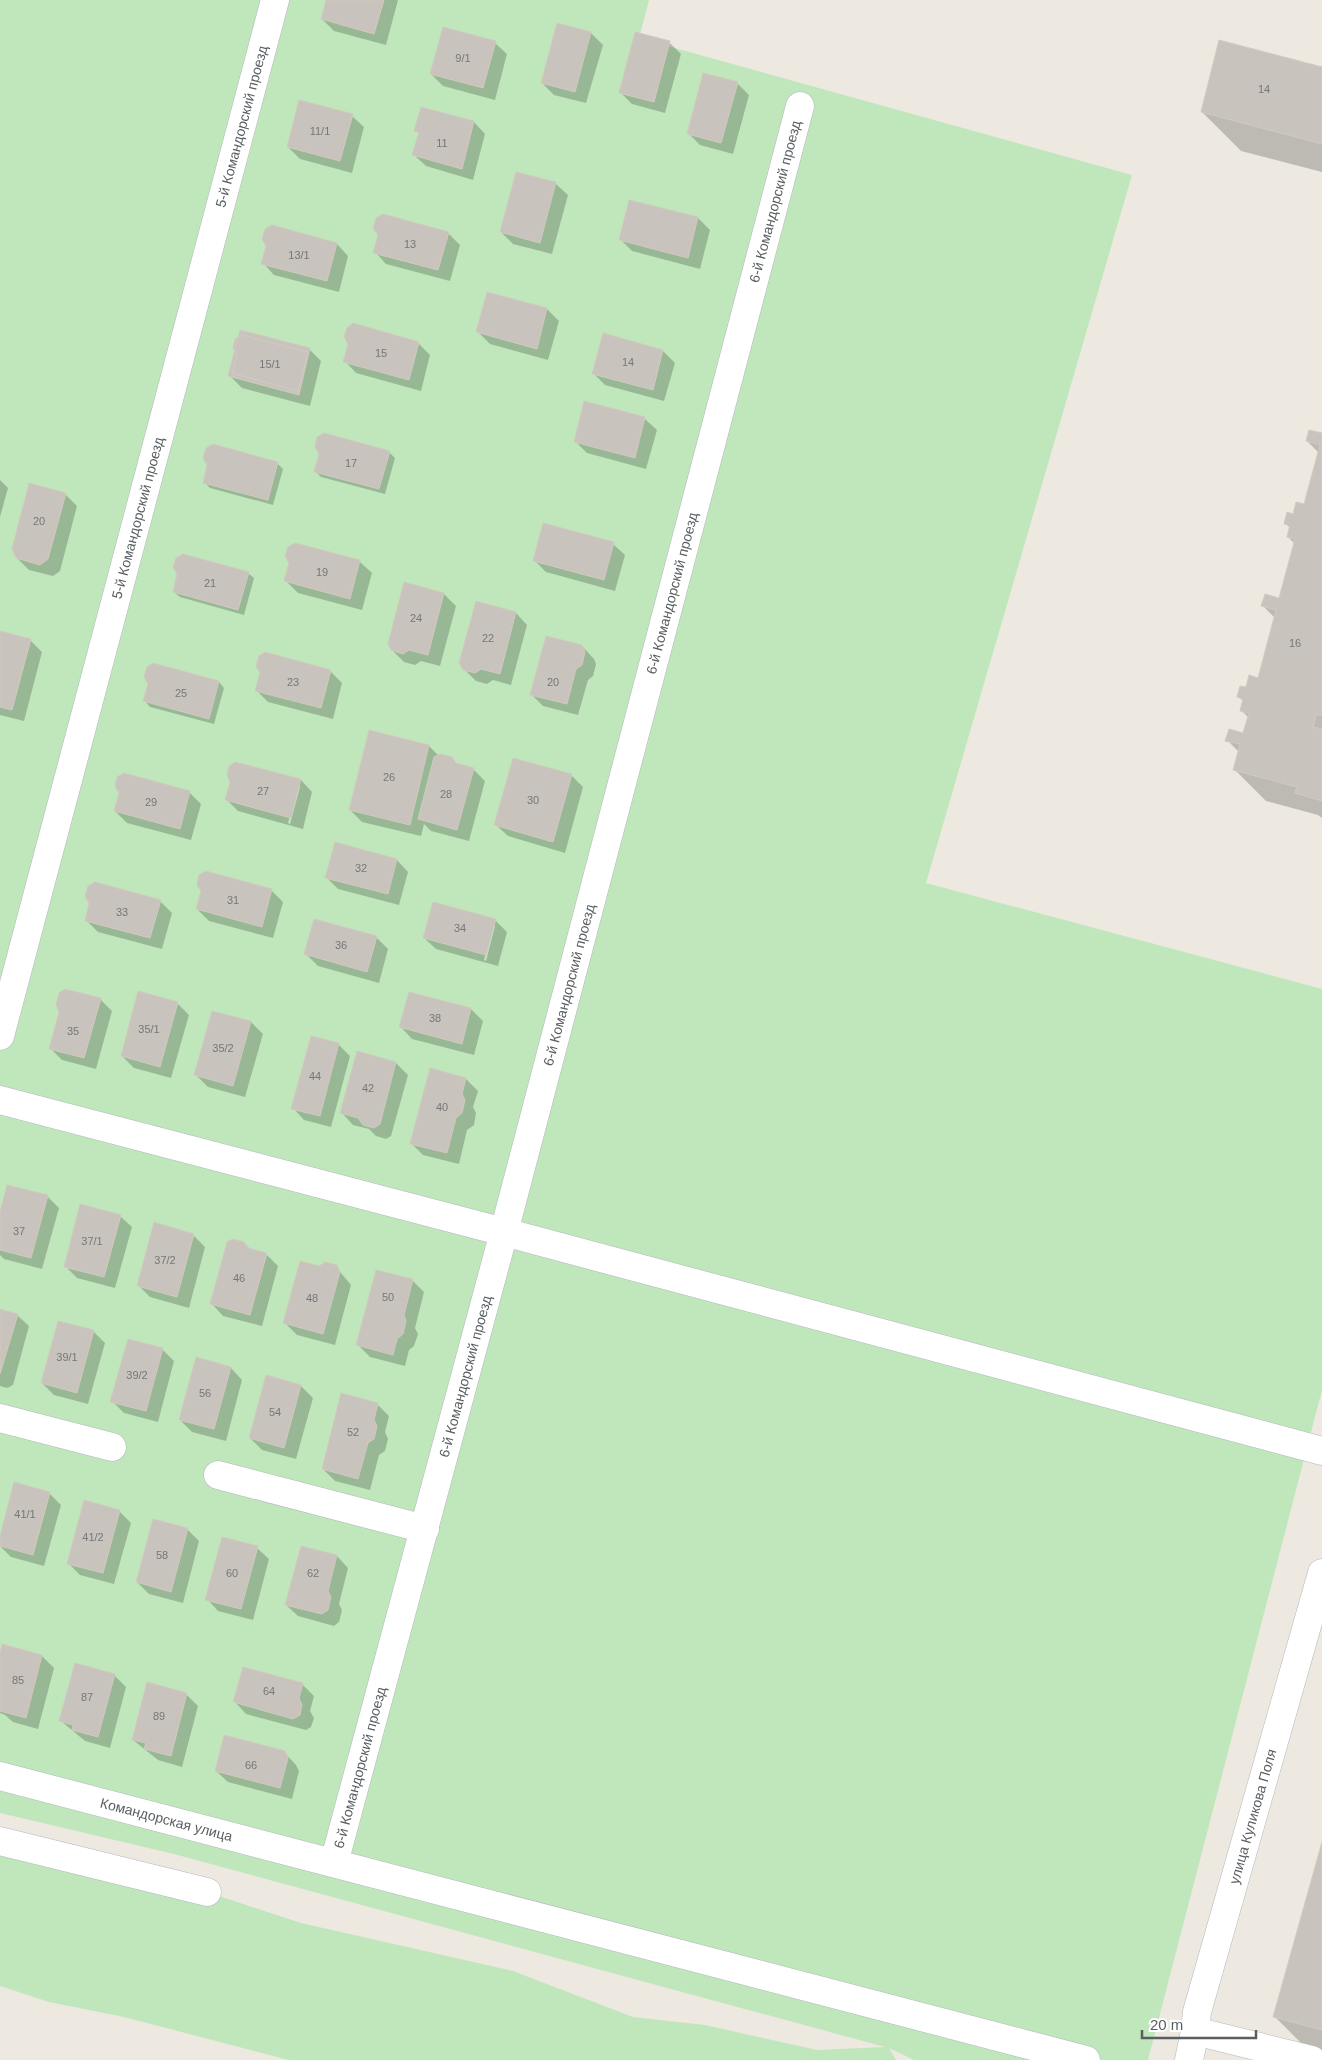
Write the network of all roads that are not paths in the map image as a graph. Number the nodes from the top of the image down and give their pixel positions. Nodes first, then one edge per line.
1 (275, 0) edge
2 (800, 106) dead end
3 (0, 1036) edge
4 (0, 1100) edge
5 (504, 1232) junction
6 (0, 1418) edge
7 (112, 1447) dead end
8 (1322, 1451) edge
9 (218, 1475) dead end
10 (424, 1529) junction
11 (1322, 1572) edge
12 (0, 1776) edge
13 (0, 1841) edge
14 (334, 1863) junction
15 (207, 1892) dead end
16 (1195, 2031) junction
17 (1086, 2060) edge
18 (1189, 2060) edge
19 (1312, 2060) edge

1 - 3 street, 5-й Командорский проезд
2 - 5 street, 6-й Командорский проезд
4 - 5 street
5 - 8 street
5 - 10 street, 6-й Командорский проезд
6 - 7 street
9 - 10 street
10 - 14 street, 6-й Командорский проезд
11 - 16 street, улица Куликова Поля
12 - 14 street, Командорская улица
13 - 15 street
14 - 17 street, Командорская улица
16 - 18 street, улица Куликова Поля
16 - 19 street

